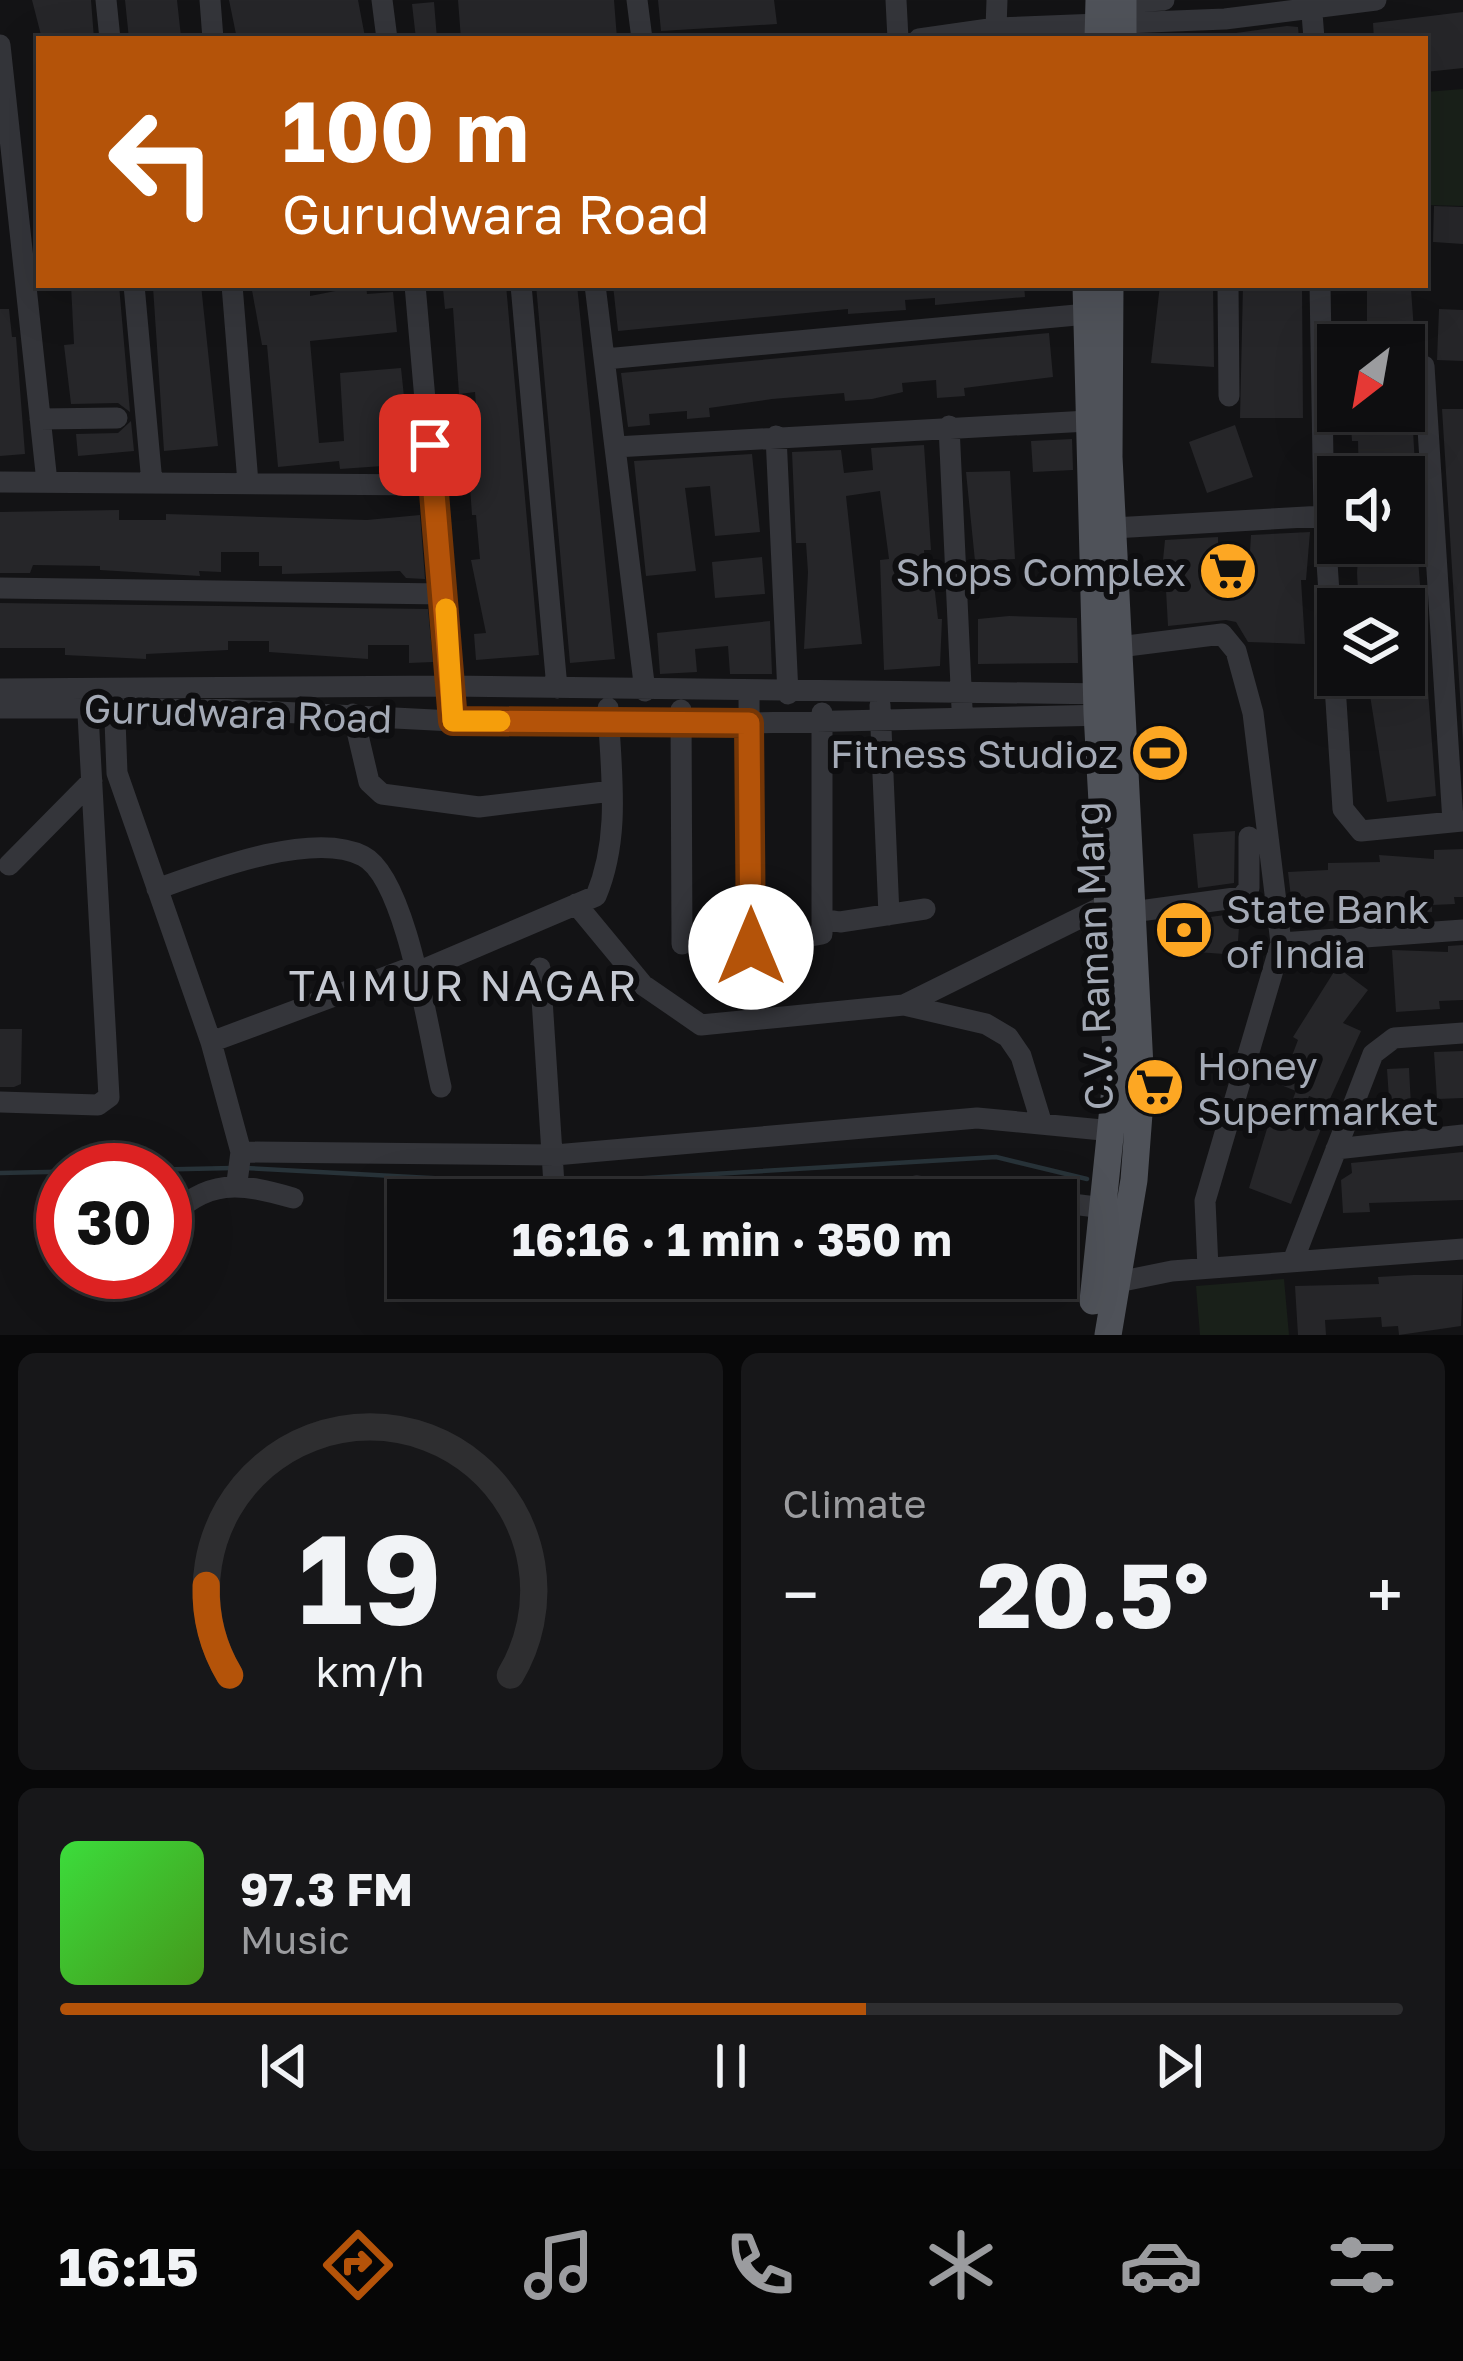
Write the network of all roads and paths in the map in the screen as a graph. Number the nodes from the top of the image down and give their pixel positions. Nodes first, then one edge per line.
1 (106, 0) edge
2 (210, 0) edge
3 (382, 0) edge
4 (637, 0) edge
5 (896, 0) edge
6 (997, 0) edge
7 (1164, 0) edge
8 (1376, 0) edge
9 (1312, 4) edge
10 (1111, 16) edge
11 (996, 28) junction
12 (1225, 29) edge
13 (110, 36) edge
14 (213, 36) edge
15 (387, 36) edge
16 (642, 36) edge
17 (898, 36) edge
18 (940, 36) edge
19 (1314, 36) edge
20 (0, 45) edge
21 (30, 242) edge
22 (134, 288) edge
23 (232, 288) edge
24 (415, 288) edge
25 (521, 288) edge
26 (595, 288) edge
27 (1086, 288) edge
28 (1110, 288) edge
29 (1228, 288) edge
30 (1320, 288) edge
31 (1087, 314) junction
32 (605, 359) junction
33 (1425, 379) edge
34 (1229, 396) dead end
35 (117, 418) dead end
36 (40, 419) junction
37 (1088, 421) junction
38 (949, 426) junction
39 (776, 436) junction
40 (615, 447) junction
41 (1323, 456) edge
42 (0, 482) edge
43 (47, 482) junction
44 (152, 483) junction
45 (248, 483) junction
46 (434, 485) junction
47 (1317, 517) edge
48 (1113, 528) junction
49 (1327, 564) edge
50 (0, 588) edge
51 (445, 594) junction
52 (1119, 646) junction
53 (454, 686) junction
54 (556, 688) junction
55 (0, 689) edge
56 (607, 690) junction
57 (645, 691) junction
58 (681, 692) junction
59 (749, 693) junction
60 (788, 694) junction
61 (823, 694) junction
62 (879, 694) junction
63 (114, 696) junction
64 (87, 697) junction
65 (1110, 704) junction
66 (962, 705) junction
67 (0, 708) edge
68 (353, 714) junction
69 (881, 720) junction
70 (453, 721) junction
71 (609, 722) junction
72 (681, 722) junction
73 (822, 722) junction
74 (749, 723) junction
75 (92, 781) junction
76 (612, 791) junction
77 (1458, 821) edge
78 (1249, 836) dead end
79 (9, 865) dead end
80 (158, 890) junction
81 (576, 904) junction
82 (1120, 908) junction
83 (925, 909) dead end
84 (890, 914) junction
85 (822, 919) junction
86 (1463, 930) edge
87 (1281, 943) junction
88 (682, 944) dead end
89 (539, 968) dead end
90 (413, 971) junction
91 (904, 1005) junction
92 (1463, 1033) edge
93 (211, 1042) junction
94 (441, 1087) dead end
95 (0, 1102) edge
96 (1041, 1121) junction
97 (1113, 1131) junction
98 (1463, 1136) edge
99 (1336, 1149) junction
100 (238, 1166) junction
101 (532, 1179) edge
102 (555, 1179) edge
103 (562, 1179) edge
104 (293, 1198) dead end
105 (192, 1199) edge
106 (1077, 1205) edge
107 (1103, 1208) junction
108 (1463, 1249) edge
109 (1293, 1262) junction
110 (1208, 1268) junction
111 (1113, 1283) junction
112 (1090, 1335) edge
113 (1108, 1335) edge

1 - 13 street
2 - 14 street
3 - 15 street
4 - 16 street
5 - 17 street
6 - 11 street
7 - 10 street
8 - 9 street
9 - 12 street
9 - 19 street
10 - 11 street
10 - 12 street
11 - 18 street
20 - 21 street
21 - 36 street
22 - 44 street
23 - 45 street
24 - 46 street
25 - 54 street
26 - 32 street
27 - 31 main road, C.V. Raman Marg
28 - 48 main road, C.V. Raman Marg
29 - 34 street
30 - 41 street
31 - 32 street
31 - 37 main road, C.V. Raman Marg
32 - 40 street
33 - 77 street
35 - 36 street
36 - 43 street
37 - 38 street
37 - 65 main road, C.V. Raman Marg
38 - 39 street
38 - 66 street
39 - 40 street
39 - 60 street
40 - 57 street
42 - 43 street
43 - 44 street
44 - 45 street
45 - 46 street
46 - 51 street
47 - 48 street
48 - 52 main road, C.V. Raman Marg
49 - 77 street
50 - 51 street
51 - 53 street
52 - 65 main road, C.V. Raman Marg
52 - 87 street
53 - 54 street
53 - 63 street
53 - 70 street
54 - 56 street
55 - 64 street
56 - 57 street
56 - 71 street
57 - 58 street
58 - 59 street
58 - 72 street
59 - 60 street
59 - 74 street
60 - 61 street
61 - 62 street
61 - 73 street
62 - 66 street
62 - 69 street
63 - 64 street
63 - 68 street, Gurudwara Road
63 - 80 street
64 - 67 street, Gurudwara Road
64 - 75 street
65 - 66 street, Gurudwara Road
65 - 82 main road, C.V. Raman Marg
66 - 69 street, Gurudwara Road
68 - 70 street, Gurudwara Road
68 - 76 street
69 - 73 street, Gurudwara Road
69 - 84 street
70 - 71 street, Gurudwara Road
71 - 72 street, Gurudwara Road
71 - 76 street
72 - 74 street, Gurudwara Road
72 - 88 street
73 - 74 street, Gurudwara Road
73 - 85 street
74 - 85 street
75 - 79 street
75 - 95 street
76 - 81 street
78 - 82 street
80 - 90 street
80 - 93 street
81 - 90 street
81 - 91 street
82 - 91 street
82 - 97 main road, C.V. Raman Marg
82 - 111 main road, C.V. Raman Marg
83 - 84 street
84 - 85 street
86 - 87 street
87 - 110 street
89 - 102 street
90 - 93 street
90 - 94 street
91 - 96 street
92 - 99 street
93 - 100 street
96 - 97 street
96 - 103 street
97 - 107 main road, C.V. Raman Marg
98 - 99 street
99 - 109 street
100 - 101 street
100 - 104 street
100 - 105 street
106 - 107 street
107 - 112 main road, C.V. Raman Marg
108 - 109 street
109 - 110 street
110 - 111 street
111 - 113 main road, C.V. Raman Marg

